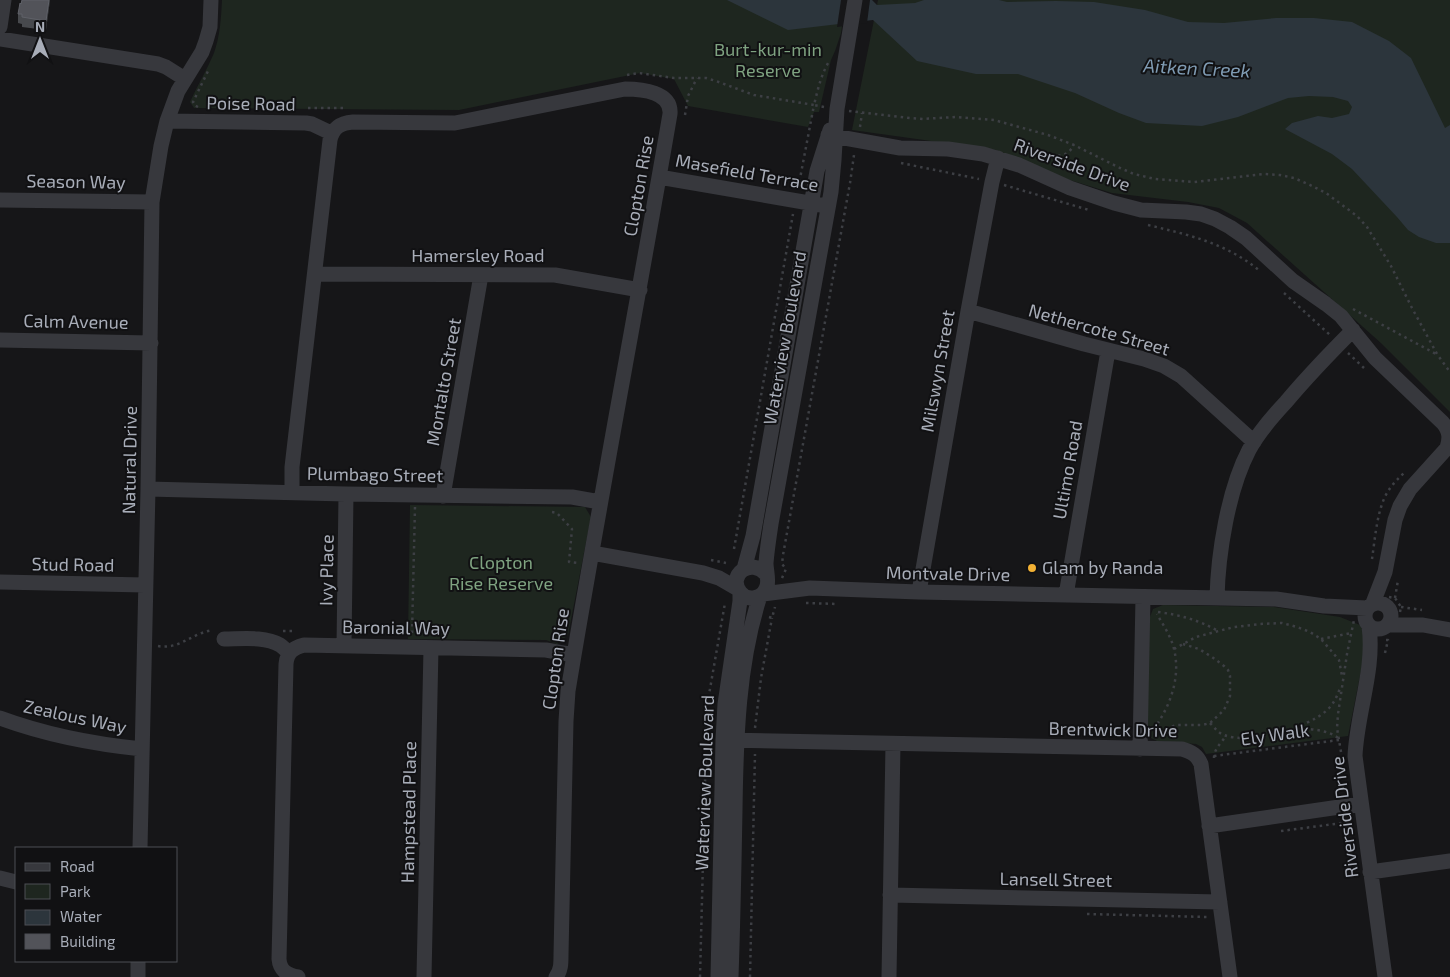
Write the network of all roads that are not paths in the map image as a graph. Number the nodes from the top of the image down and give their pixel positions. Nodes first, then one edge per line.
1 (4, 0) edge
2 (211, 0) edge
3 (855, 0) edge
4 (0, 27) edge
5 (0, 39) edge
6 (186, 79) junction
7 (167, 121) junction
8 (332, 133) junction
9 (832, 135) junction
10 (1004, 160) junction
11 (660, 177) junction
12 (0, 200) edge
13 (152, 202) junction
14 (812, 203) junction
15 (828, 206) junction
16 (315, 274) junction
17 (481, 275) junction
18 (640, 290) junction
19 (968, 311) junction
20 (1353, 330) junction
21 (151, 343) junction
22 (1, 344) edge
23 (1108, 351) junction
24 (788, 381) junction
25 (1450, 440) edge
26 (1254, 442) junction
27 (148, 489) junction
28 (292, 492) junction
29 (346, 494) junction
30 (443, 496) junction
31 (600, 502) junction
32 (591, 559) junction
33 (742, 570) junction
34 (703, 573) junction
35 (771, 577) junction
36 (0, 582) edge
37 (145, 585) junction
38 (810, 588) junction
39 (739, 590) junction
40 (919, 592) junction
41 (762, 595) junction
42 (1066, 595) junction
43 (1143, 597) junction
44 (1217, 598) junction
45 (1377, 617) junction
46 (1450, 630) edge
47 (224, 639) dead end
48 (344, 646) junction
49 (431, 648) junction
50 (289, 653) junction
51 (574, 655) junction
52 (0, 718) edge
53 (730, 740) junction
54 (893, 744) junction
55 (142, 749) junction
56 (1140, 749) junction
57 (1360, 804) junction
58 (1209, 826) junction
59 (140, 847) edge
60 (1450, 862) edge
61 (1370, 872) junction
62 (0, 878) edge
63 (15, 882) edge
64 (890, 895) junction
65 (1220, 902) junction
66 (726, 913) junction
67 (138, 962) edge
68 (288, 975) edge
69 (1383, 975) edge
70 (138, 977) edge
71 (424, 977) edge
72 (556, 977) edge
73 (718, 977) edge
74 (732, 977) edge
75 (889, 977) edge
76 (1230, 977) edge

1 - 4 street
2 - 6 street, Natural Drive
3 - 9 street, Waterview Boulevard
5 - 6 street
6 - 7 street, Natural Drive
7 - 8 street, Poise Road
7 - 13 street, Natural Drive
8 - 11 street, Clopton Rise
8 - 16 street
9 - 10 street, Riverside Drive
9 - 14 street, Waterview Boulevard
9 - 15 street, Waterview Boulevard
10 - 19 street, Milswyn Street
10 - 20 street, Riverside Drive
11 - 14 street, Masefield Terrace
11 - 18 street, Clopton Rise
12 - 13 street, Season Way
13 - 21 street, Natural Drive
14 - 15 street, Masefield Terrace
14 - 24 street, Waterview Boulevard
15 - 24 street, Waterview Boulevard
16 - 17 street, Hamersley Road
16 - 28 street
17 - 18 street, Hamersley Road
17 - 30 street, Montalto Street
18 - 31 street, Clopton Rise
19 - 23 street, Nethercote Street
19 - 40 street, Milswyn Street
20 - 25 street, Riverside Drive
20 - 26 street
21 - 22 street, Calm Avenue
21 - 27 street, Natural Drive
23 - 26 street, Nethercote Street
23 - 42 street, Ultimo Road
24 - 33 street, Waterview Boulevard
24 - 35 street, Waterview Boulevard
25 - 45 street, Riverside Drive
26 - 44 street
27 - 28 street, Plumbago Street
27 - 37 street, Natural Drive
28 - 29 street, Plumbago Street
29 - 30 street, Plumbago Street
29 - 48 street, Ivy Place
30 - 31 street, Plumbago Street
31 - 32 street, Clopton Rise
32 - 34 street
32 - 51 street, Clopton Rise
33 - 34 street
33 - 35 street
33 - 39 street
34 - 39 street
35 - 38 street, Montvale Drive
35 - 41 street
36 - 37 street, Stud Road
37 - 55 street, Natural Drive
38 - 40 street, Montvale Drive
38 - 41 street, Montvale Drive
39 - 41 street
39 - 53 street, Waterview Boulevard
40 - 42 street, Montvale Drive
41 - 53 street, Waterview Boulevard
42 - 43 street, Montvale Drive
43 - 44 street, Montvale Drive
43 - 56 street
44 - 45 street, Montvale Drive
45 - 46 street, Montvale Drive
45 - 57 street, Riverside Drive
47 - 50 street
48 - 49 street, Baronial Way
48 - 50 street, Baronial Way
49 - 51 street, Baronial Way
49 - 71 street, Hampstead Place
50 - 68 street
51 - 72 street, Clopton Rise
52 - 55 street, Zealous Way
53 - 54 street, Brentwick Drive
53 - 66 street, Waterview Boulevard
54 - 56 street, Brentwick Drive
54 - 64 street
55 - 59 street, Natural Drive
56 - 58 street, Brentwick Drive
57 - 58 street
57 - 61 street, Riverside Drive
58 - 65 street, Brentwick Drive
60 - 61 street
61 - 69 street, Riverside Drive
62 - 63 street
64 - 65 street, Lansell Street
64 - 75 street
65 - 76 street, Brentwick Drive
66 - 73 street, Waterview Boulevard
66 - 74 street, Waterview Boulevard
67 - 70 street

